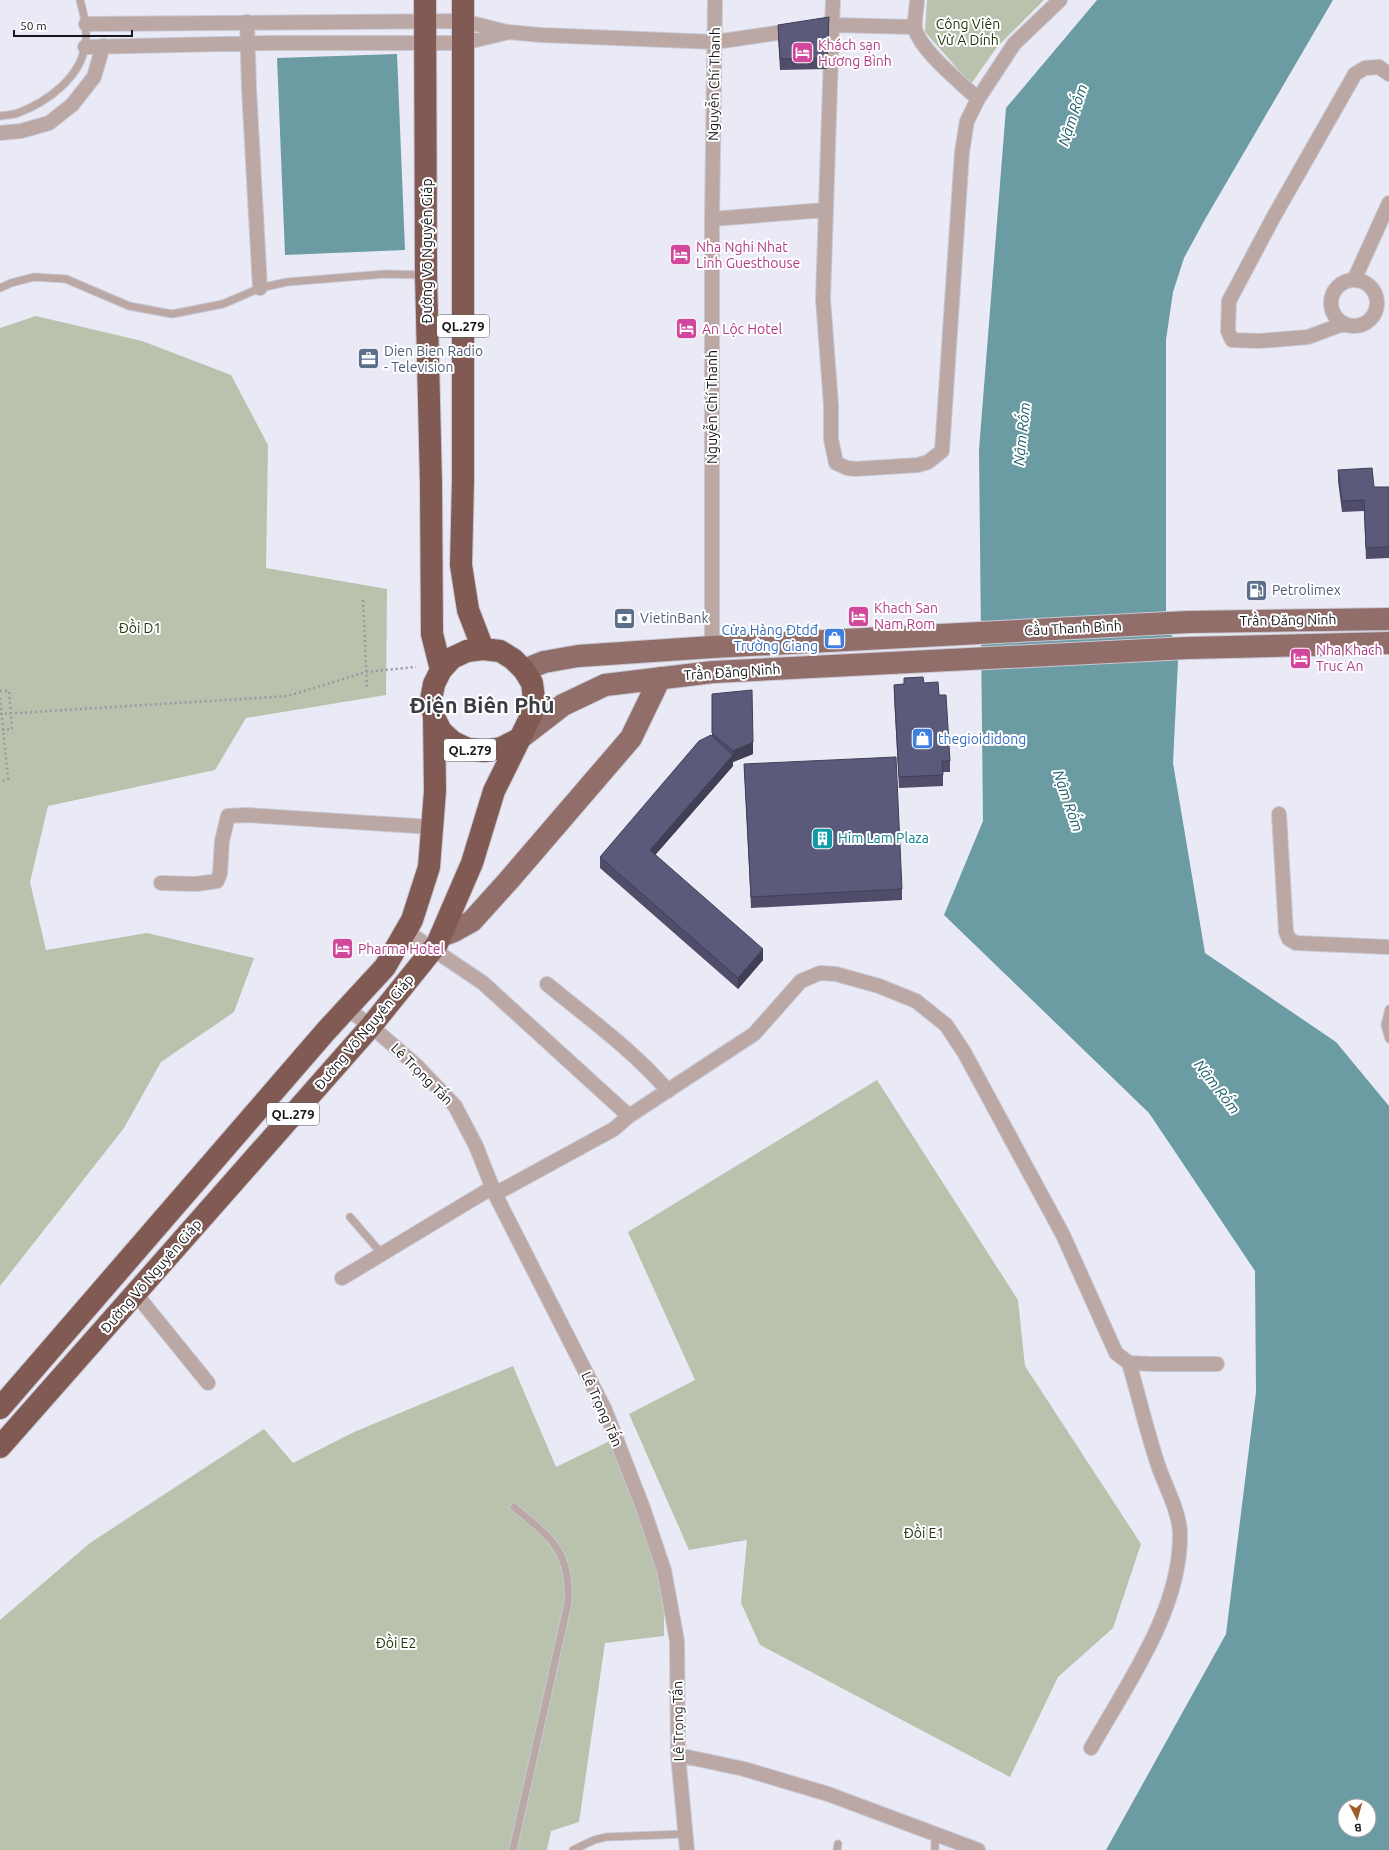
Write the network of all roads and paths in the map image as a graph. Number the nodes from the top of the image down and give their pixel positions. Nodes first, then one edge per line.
1 (80, 0) edge
2 (425, 0) edge
3 (715, 0) edge
4 (833, 0) edge
5 (917, 0) edge
6 (1060, 0) edge
7 (463, 10) edge
8 (247, 22) junction
9 (86, 24) junction
10 (832, 25) junction
11 (915, 28) junction
12 (426, 32) junction
13 (507, 32) junction
14 (714, 42) junction
15 (249, 43) junction
16 (463, 44) junction
17 (104, 46) junction
18 (85, 47) junction
19 (1389, 74) edge
20 (978, 99) junction
21 (0, 116) edge
22 (0, 133) edge
23 (1389, 203) edge
24 (825, 210) junction
25 (712, 219) junction
26 (426, 275) junction
27 (1354, 280) junction
28 (0, 288) edge
29 (260, 288) junction
30 (1343, 324) junction
31 (363, 600) dead end
32 (1389, 619) edge
33 (1188, 622) joint
34 (958, 634) joint
35 (1389, 643) edge
36 (712, 647) junction
37 (1187, 648) joint
38 (484, 649) junction
39 (961, 660) joint
40 (416, 667) dead end
41 (441, 670) junction
42 (524, 670) junction
43 (366, 672) junction
44 (713, 672) junction
45 (660, 678) junction
46 (367, 689) dead end
47 (0, 691) edge
48 (0, 698) edge
49 (11, 713) junction
50 (0, 714) edge
51 (434, 717) junction
52 (0, 730) edge
53 (519, 739) junction
54 (0, 782) edge
55 (1278, 814) dead end
56 (432, 827) junction
57 (161, 883) dead end
58 (406, 931) junction
59 (438, 942) junction
60 (1389, 947) edge
61 (547, 984) dead end
62 (346, 1008) junction
63 (1389, 1008) edge
64 (371, 1026) junction
65 (1389, 1039) edge
66 (668, 1091) junction
67 (629, 1116) junction
68 (494, 1190) junction
69 (350, 1217) dead end
70 (382, 1254) junction
71 (342, 1278) dead end
72 (135, 1293) junction
73 (1129, 1362) junction
74 (1217, 1364) dead end
75 (208, 1383) dead end
76 (0, 1408) edge
77 (0, 1447) edge
78 (514, 1507) dead end
79 (1091, 1748) dead end
80 (678, 1755) junction
81 (686, 1834) junction
82 (935, 1834) junction
83 (513, 1850) edge
84 (573, 1850) edge
85 (687, 1850) edge
86 (935, 1850) edge
87 (978, 1850) edge

1 - 9 lane
2 - 12 highway, Đường Võ Nguyên Giáp / QL.279
3 - 14 street, Nguyễn Chí Thanh
4 - 10 street
5 - 11 street
6 - 20 street
7 - 12 street
7 - 13 street
7 - 16 highway, QL.279
8 - 9 street
8 - 12 street
8 - 15 street
9 - 18 lane
10 - 11 street
10 - 14 street
10 - 24 street
11 - 20 street
12 - 15 street
12 - 16 street
12 - 26 highway, Đường Võ Nguyên Giáp / QL.279
13 - 14 street
13 - 16 street
14 - 25 street, Nguyễn Chí Thanh
15 - 17 street
15 - 29 street
16 - 38 highway, QL.279
17 - 18 street
17 - 22 street
18 - 21 lane
19 - 30 street
20 - 24 street
23 - 27 street
24 - 25 street
25 - 36 street, Nguyễn Chí Thanh
26 - 29 lane
26 - 41 highway, Đường Võ Nguyên Giáp / QL.279
27 - 30 street
27 - 30 street
28 - 29 lane
31 - 43 path
32 - 33 main road, Trần Đăng Ninh
33 - 34 main road, Cầu Thanh Bình
34 - 36 main road, Trần Đăng Ninh
35 - 37 main road, Trần Đăng Ninh
36 - 42 main road, Trần Đăng Ninh
36 - 44 main road
37 - 39 main road, Cầu Thanh Bình
38 - 41 highway, QL.279
38 - 42 highway, QL.279
39 - 44 main road, Trần Đăng Ninh
40 - 43 path
41 - 51 highway, QL.279
42 - 53 highway, QL.279
43 - 46 path
43 - 49 path
44 - 45 main road, Trần Đăng Ninh
45 - 53 main road, Trần Đăng Ninh
45 - 59 main road
47 - 49 path
48 - 50 path
49 - 50 path
49 - 52 path
50 - 54 path
51 - 53 highway, QL.279
51 - 56 highway, Đường Võ Nguyên Giáp / QL.279
53 - 59 highway, Đường Võ Nguyên Giáp / QL.279
55 - 60 street
56 - 57 street
56 - 58 highway, Đường Võ Nguyên Giáp / QL.279
58 - 59 street
58 - 62 highway, Đường Võ Nguyên Giáp / QL.279
59 - 64 highway, Đường Võ Nguyên Giáp / QL.279
59 - 67 street
61 - 66 street
62 - 64 street, Lê Trọng Tấn
62 - 76 highway, Đường Võ Nguyên Giáp / QL.279
63 - 65 lane
64 - 68 street, Lê Trọng Tấn
64 - 72 highway, Đường Võ Nguyên Giáp / QL.279
66 - 67 street
66 - 73 street
67 - 68 street
68 - 70 street
68 - 80 street, Lê Trọng Tấn
69 - 70 lane
70 - 71 street
72 - 75 street
72 - 77 highway, Đường Võ Nguyên Giáp / QL.279
73 - 74 street
73 - 79 street
78 - 83 lane
80 - 81 street, Lê Trọng Tấn
80 - 82 street
81 - 84 lane
81 - 85 street, Lê Trọng Tấn
82 - 86 lane
82 - 87 street

